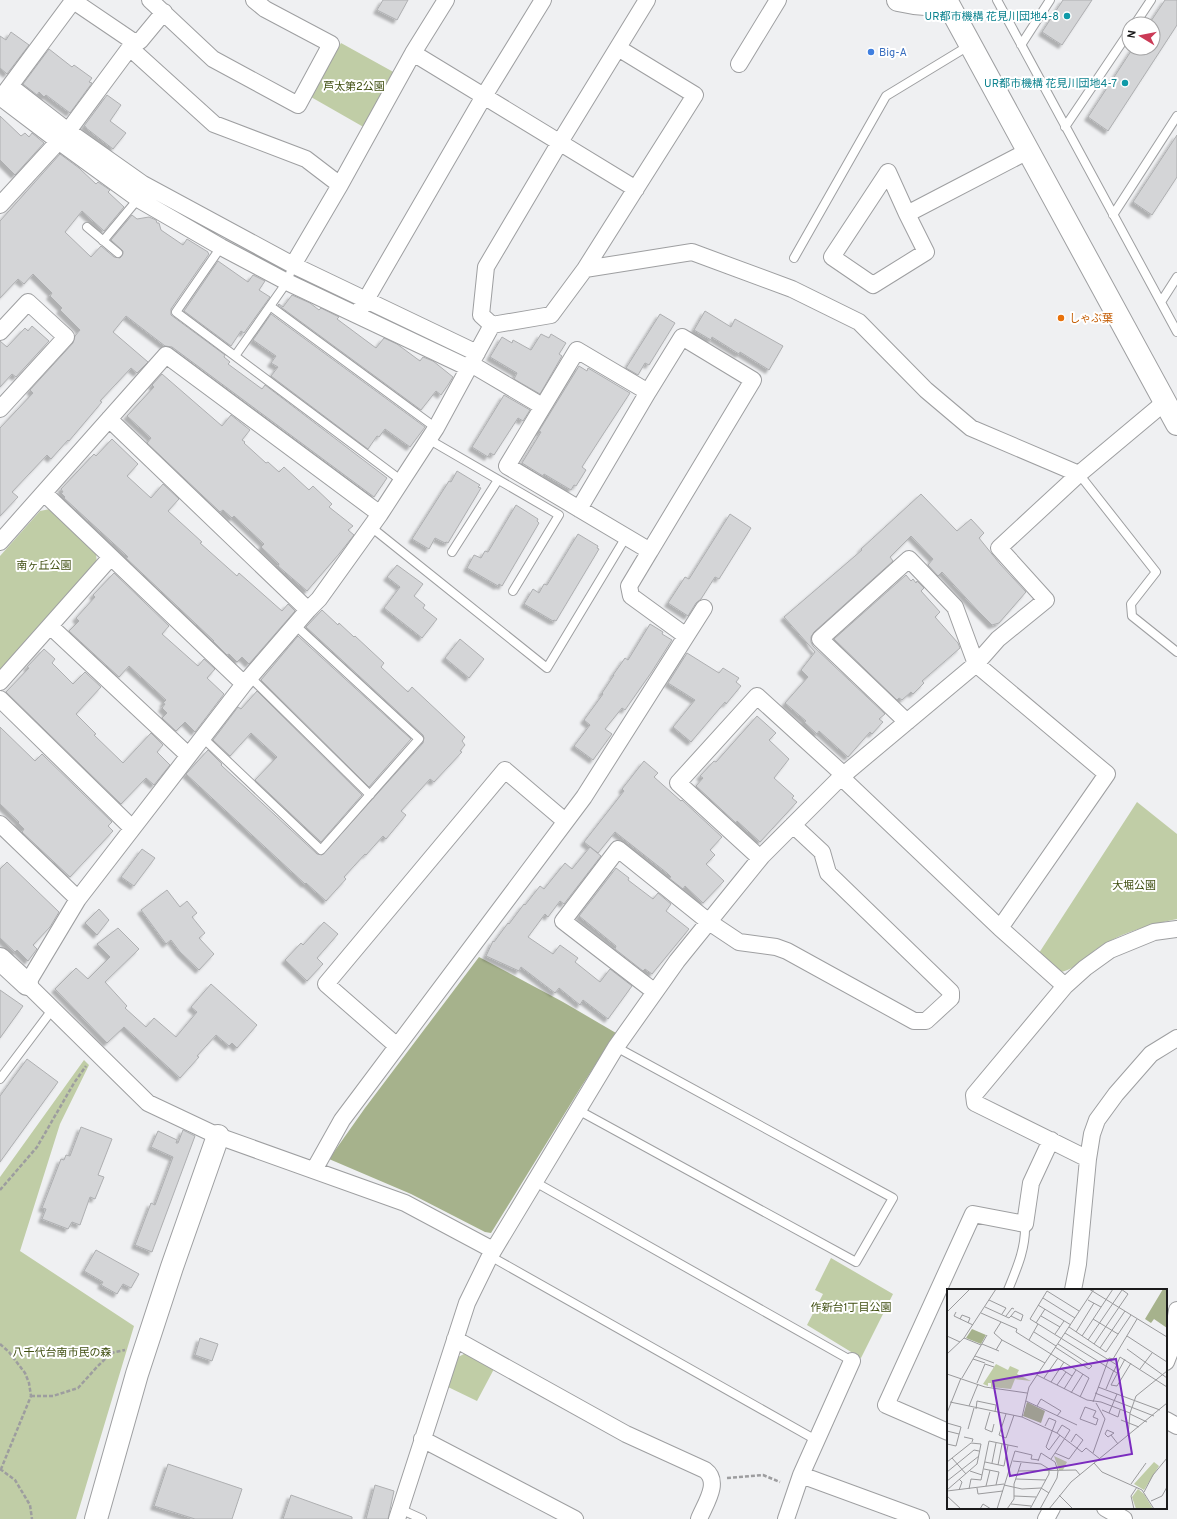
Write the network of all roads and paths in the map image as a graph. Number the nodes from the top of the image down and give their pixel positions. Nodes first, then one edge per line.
1 (73, 0) edge
2 (150, 0) edge
3 (254, 0) edge
4 (446, 0) edge
5 (543, 0) edge
6 (648, 0) edge
7 (778, 0) edge
8 (898, 0) edge
9 (996, 0) edge
10 (1050, 0) edge
11 (1151, 0) edge
12 (948, 3) edge
13 (164, 12) junction
14 (1140, 16) edge
15 (1121, 44) edge
16 (132, 45) junction
17 (970, 45) junction
18 (1021, 45) junction
19 (618, 48) junction
20 (412, 54) junction
21 (738, 64) dead end
22 (3, 95) edge
23 (484, 96) junction
24 (1177, 116) edge
25 (1065, 127) junction
26 (63, 136) junction
27 (560, 142) junction
28 (1028, 151) junction
29 (340, 185) junction
30 (636, 188) junction
31 (138, 199) junction
32 (0, 205) edge
33 (907, 214) junction
34 (1113, 215) junction
35 (87, 227) dead end
36 (103, 241) junction
37 (221, 247) junction
38 (118, 253) dead end
39 (794, 258) dead end
40 (293, 265) junction
41 (585, 268) junction
42 (1177, 277) edge
43 (287, 282) junction
44 (364, 300) junction
45 (1161, 302) junction
46 (270, 306) junction
47 (357, 316) junction
48 (492, 325) junction
49 (0, 332) edge
50 (1177, 332) edge
51 (235, 356) junction
52 (472, 362) junction
53 (648, 392) junction
54 (1165, 402) junction
55 (542, 406) junction
56 (0, 409) edge
57 (109, 419) junction
58 (1177, 424) edge
59 (432, 434) junction
60 (1079, 474) junction
61 (498, 480) junction
62 (402, 481) junction
63 (44, 493) junction
64 (579, 508) junction
65 (376, 520) junction
66 (626, 537) junction
67 (0, 542) edge
68 (650, 551) junction
69 (452, 552) dead end
70 (111, 557) junction
71 (513, 591) dead end
72 (704, 608) dead end
73 (308, 610) junction
74 (295, 625) junction
75 (50, 626) junction
76 (686, 636) junction
77 (1177, 652) edge
78 (976, 664) junction
79 (247, 681) junction
80 (0, 682) edge
81 (0, 699) edge
82 (907, 722) junction
83 (202, 738) junction
84 (188, 756) junction
85 (843, 776) junction
86 (370, 795) junction
87 (565, 821) junction
88 (0, 824) edge
89 (793, 824) junction
90 (132, 828) junction
91 (760, 858) junction
92 (78, 899) junction
93 (709, 922) junction
94 (1000, 928) junction
95 (1177, 929) edge
96 (0, 959) edge
97 (27, 984) junction
98 (1065, 986) junction
99 (655, 992) junction
100 (52, 1010) junction
101 (1177, 1038) edge
102 (397, 1046) junction
103 (616, 1047) junction
104 (88, 1062) dead end
105 (0, 1079) edge
106 (578, 1110) junction
107 (218, 1136) junction
108 (1051, 1140) junction
109 (1088, 1159) junction
110 (314, 1170) junction
111 (535, 1182) junction
112 (0, 1190) edge
113 (1025, 1224) junction
114 (492, 1253) junction
115 (1008, 1289) edge
116 (1074, 1289) edge
117 (1177, 1310) edge
118 (455, 1339) junction
119 (0, 1344) edge
120 (130, 1350) dead end
121 (1167, 1359) edge
122 (852, 1361) joint
123 (31, 1396) junction
124 (1167, 1421) edge
125 (1177, 1426) edge
126 (947, 1432) edge
127 (422, 1439) junction
128 (816, 1440) junction
129 (1, 1469) edge
130 (712, 1479) junction
131 (799, 1482) junction
132 (1051, 1509) edge
133 (1107, 1509) edge
134 (398, 1514) edge
135 (32, 1519) edge
136 (96, 1519) edge
137 (422, 1519) edge
138 (575, 1519) edge
139 (699, 1519) edge
140 (786, 1519) edge
141 (921, 1519) edge
142 (1046, 1519) edge
143 (1124, 1519) edge

1 - 16 street
1 - 22 street
2 - 13 street
3 - 13 street
4 - 20 street
5 - 23 street
6 - 19 street
7 - 21 street
8 - 12 street
9 - 18 lane
10 - 18 lane
11 - 14 lane
12 - 17 street
13 - 16 street
15 - 25 lane
16 - 26 street
16 - 29 street
17 - 28 street
17 - 39 lane
18 - 25 lane
19 - 27 street
19 - 30 street
20 - 23 street
20 - 29 street
22 - 26 street
23 - 27 street
23 - 44 street
24 - 34 lane
25 - 34 lane
26 - 31 street
26 - 32 street
26 - 40 street
27 - 30 street
27 - 48 street
28 - 33 street
28 - 54 street
29 - 40 street
30 - 41 street
31 - 36 lane
31 - 37 street
33 - 33 street
34 - 45 lane
35 - 36 lane
36 - 38 lane
37 - 43 street
37 - 51 lane
40 - 43 lane
40 - 44 street
41 - 48 street
41 - 60 street
42 - 45 lane
43 - 46 lane
43 - 47 street
44 - 47 street
44 - 52 street
45 - 50 lane
46 - 51 lane
46 - 59 lane
47 - 52 street
48 - 52 street
49 - 56 street
51 - 62 lane
52 - 55 street
52 - 59 street
53 - 55 street
53 - 64 street
53 - 68 street
54 - 58 street
54 - 60 street
55 - 64 street
57 - 63 street
57 - 65 street
57 - 73 street
59 - 61 lane
59 - 62 street
60 - 77 lane
60 - 78 street
61 - 69 lane
61 - 71 lane
62 - 65 street
63 - 67 street
63 - 70 street
64 - 66 street
65 - 66 lane
65 - 73 street
66 - 68 street
68 - 76 street
70 - 75 street
70 - 79 street
72 - 76 street
73 - 74 street
74 - 79 street
74 - 86 lane
75 - 80 street
75 - 84 street
76 - 87 street
78 - 82 street
78 - 82 street
78 - 94 street
79 - 83 street
79 - 86 lane
81 - 90 street
82 - 85 street
83 - 84 street
83 - 86 lane
84 - 90 street
85 - 89 street
85 - 91 street
85 - 94 street
87 - 102 street
87 - 102 street
88 - 92 street
89 - 91 street
89 - 93 street
90 - 92 street
91 - 93 street
92 - 97 street
93 - 99 street
93 - 99 street
94 - 98 street
95 - 98 street
96 - 97 street
97 - 100 street
98 - 108 street
99 - 103 street
100 - 105 lane
100 - 107 street
101 - 109 street
102 - 110 street
103 - 106 street
103 - 106 lane
104 - 112 path
106 - 111 street
107 - 110 street
107 - 136 street
108 - 109 street
108 - 113 street
109 - 116 street
110 - 114 street
111 - 114 street
111 - 122 lane
113 - 115 lane
113 - 126 street
114 - 118 street
114 - 128 lane
117 - 121 street
118 - 127 street
118 - 130 street
119 - 123 path
120 - 123 path
122 - 128 street
123 - 129 path
124 - 125 street
127 - 134 street
127 - 138 street
128 - 131 street
129 - 135 path
130 - 131 path
130 - 139 street
131 - 140 street
131 - 141 street
132 - 142 street
133 - 143 street
134 - 137 lane

